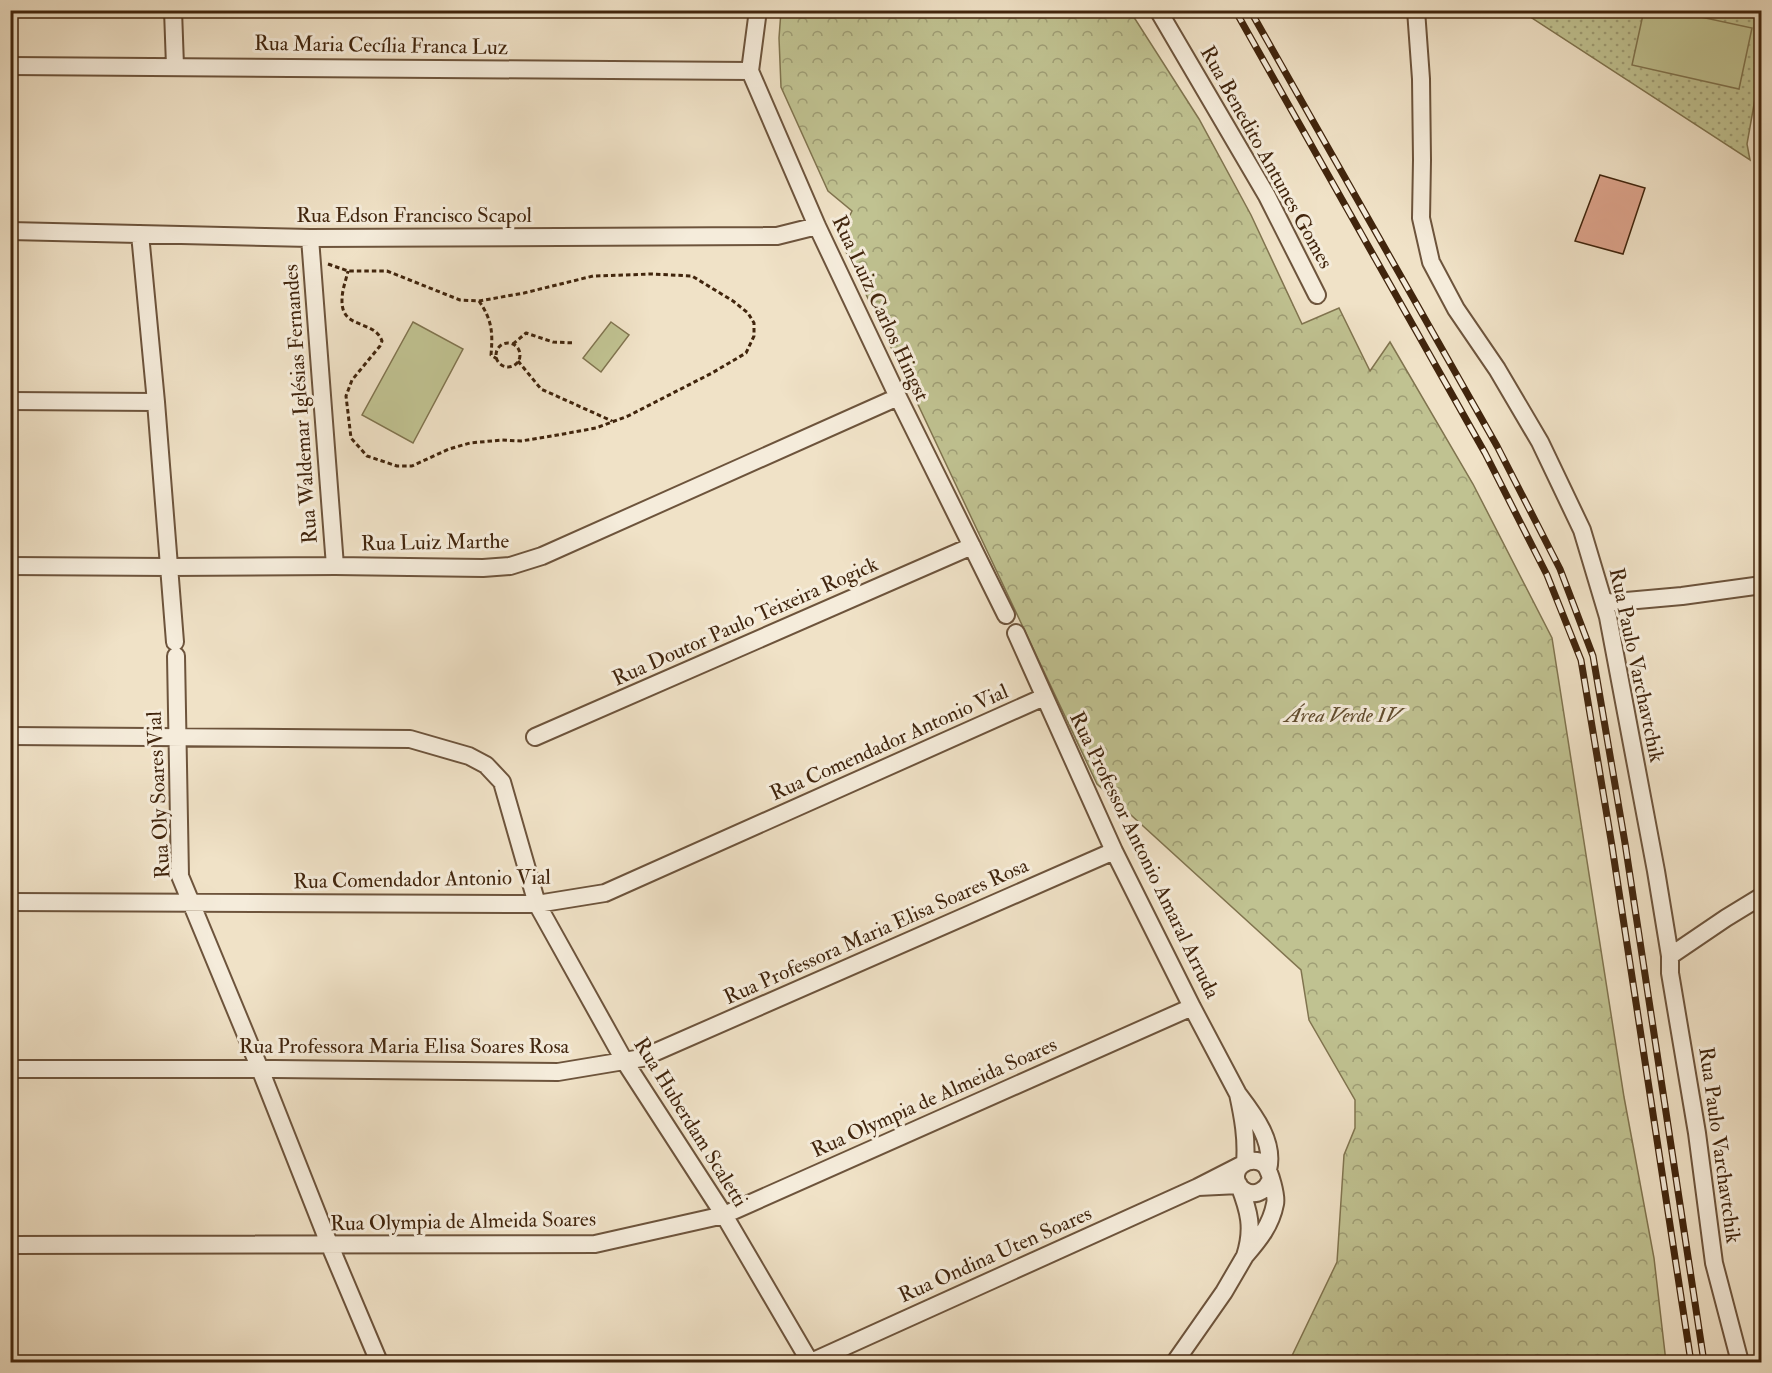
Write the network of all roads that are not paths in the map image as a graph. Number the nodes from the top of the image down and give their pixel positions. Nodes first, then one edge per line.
1 (173, 10) edge
2 (758, 10) edge
3 (1158, 10) edge
4 (1416, 10) edge
5 (10, 66) edge
6 (175, 66) junction
7 (750, 71) junction
8 (817, 226) junction
9 (10, 231) edge
10 (140, 234) junction
11 (310, 238) junction
12 (1317, 295) dead end
13 (898, 397) junction
14 (10, 401) edge
15 (156, 402) junction
16 (972, 546) junction
17 (10, 566) edge
18 (335, 566) junction
19 (169, 567) junction
20 (1761, 585) edge
21 (1604, 603) junction
22 (1006, 615) dead end
23 (1016, 633) dead end
24 (1044, 697) junction
25 (10, 736) edge
26 (177, 737) junction
27 (535, 737) dead end
28 (1114, 851) junction
29 (1761, 896) edge
30 (10, 902) edge
31 (191, 903) junction
32 (537, 904) junction
33 (1670, 956) junction
34 (1192, 1007) junction
35 (625, 1062) junction
36 (10, 1069) edge
37 (260, 1069) junction
38 (1238, 1094) junction
39 (1245, 1163) junction
40 (1269, 1175) junction
41 (1239, 1185) junction
42 (1198, 1187) junction
43 (724, 1215) junction
44 (10, 1245) edge
45 (330, 1246) junction
46 (1245, 1256) junction
47 (379, 1362) edge
48 (811, 1362) edge
49 (1175, 1362) edge
50 (1740, 1362) edge

1 - 6 street
2 - 7 street
3 - 12 street, Rua Benedito Antunes Gomes
4 - 21 street, Rua Paulo Varchavtchik
5 - 6 street, Rua Maria Cecília Franca Luz
6 - 7 street, Rua Maria Cecília Franca Luz
7 - 8 street, Rua Luiz Carlos Hingst
8 - 11 street, Rua Edson Francisco Scapol
8 - 13 street, Rua Luiz Carlos Hingst
9 - 10 street, Rua Edson Francisco Scapol
10 - 11 street, Rua Edson Francisco Scapol
10 - 15 street, Rua Oly Soares Vial
11 - 18 street, Rua Waldemar Iglésias Fernandes
13 - 16 street, Rua Luiz Carlos Hingst
13 - 18 street, Rua Luiz Marthe
14 - 15 street
15 - 19 street, Rua Oly Soares Vial
16 - 22 street, Rua Luiz Carlos Hingst
16 - 27 street, Rua Doutor Paulo Teixeira Rogick
17 - 19 street, Rua Luiz Marthe
18 - 19 street, Rua Luiz Marthe
19 - 26 street, Rua Oly Soares Vial
20 - 21 street
21 - 33 street, Rua Paulo Varchavtchik
23 - 24 street, Rua Professor Antonio Amaral Arruda
24 - 28 street, Rua Professor Antonio Amaral Arruda
24 - 32 street, Rua Comendador Antonio Vial
25 - 26 street, Rua Huberdam Scaletti
26 - 31 street, Rua Oly Soares Vial
26 - 32 street, Rua Huberdam Scaletti
28 - 34 street, Rua Professor Antonio Amaral Arruda
28 - 35 street, Rua Professora Maria Elisa Soares Rosa
29 - 33 street
30 - 31 street, Rua Comendador Antonio Vial
31 - 32 street, Rua Comendador Antonio Vial
31 - 37 street, Rua Oly Soares Vial
32 - 35 street, Rua Huberdam Scaletti
33 - 50 street, Rua Paulo Varchavtchik
34 - 38 street, Rua Professor Antonio Amaral Arruda
34 - 43 street, Rua Olympia de Almeida Soares
35 - 37 street, Rua Professora Maria Elisa Soares Rosa
35 - 43 street, Rua Huberdam Scaletti
36 - 37 street, Rua Professora Maria Elisa Soares Rosa
37 - 45 street, Rua Oly Soares Vial
38 - 39 street
38 - 40 street
39 - 40 street
39 - 41 street
39 - 42 street, Rua Ondina Uten Soares
40 - 41 street
40 - 46 street
41 - 42 street
41 - 46 street
42 - 48 street, Rua Ondina Uten Soares
43 - 45 street, Rua Olympia de Almeida Soares
43 - 48 street, Rua Huberdam Scaletti
44 - 45 street, Rua Olympia de Almeida Soares
45 - 47 street, Rua Oly Soares Vial
46 - 49 street

